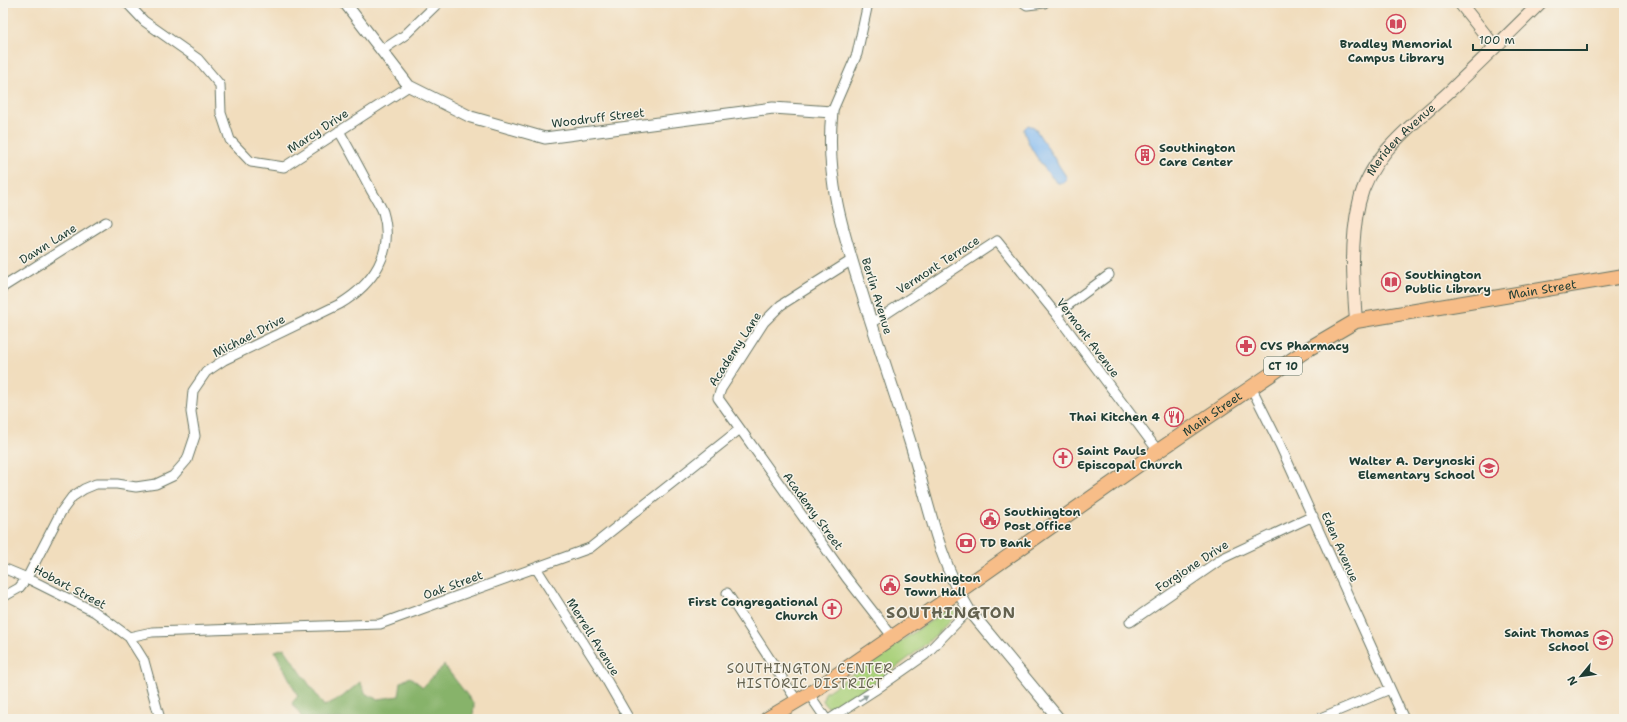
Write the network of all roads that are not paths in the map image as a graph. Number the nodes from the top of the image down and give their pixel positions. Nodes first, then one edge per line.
1 (127, 3) edge
2 (345, 3) edge
3 (438, 3) edge
4 (868, 3) edge
5 (1024, 3) edge
6 (1044, 3) edge
7 (1460, 3) edge
8 (1540, 3) edge
9 (1496, 47) junction
10 (381, 51) junction
11 (409, 86) junction
12 (832, 112) junction
13 (340, 131) junction
14 (106, 222) dead end
15 (998, 240) joint
16 (852, 260) junction
17 (1109, 275) dead end
18 (1624, 276) edge
19 (3, 287) edge
20 (1056, 314) junction
21 (1356, 321) junction
22 (872, 323) junction
23 (1251, 387) junction
24 (718, 398) joint
25 (740, 429) junction
26 (1158, 451) junction
27 (1313, 516) junction
28 (3, 568) edge
29 (536, 568) junction
30 (27, 578) junction
31 (728, 592) dead end
32 (958, 592) junction
33 (3, 597) edge
34 (969, 610) junction
35 (1130, 622) dead end
36 (892, 636) junction
37 (129, 637) junction
38 (1390, 688) junction
39 (809, 694) junction
40 (797, 701) junction
41 (160, 719) edge
42 (629, 719) edge
43 (767, 719) edge
44 (826, 719) edge
45 (830, 719) edge
46 (1059, 719) edge
47 (1318, 719) edge
48 (1404, 719) edge

1 - 13 street, Marcy Drive
2 - 10 street, Woodruff Street
3 - 10 street
4 - 12 street, Berlin Avenue
5 - 6 street
7 - 9 main road
8 - 9 main road, Meriden Avenue
9 - 21 main road, Meriden Avenue
10 - 11 street, Woodruff Street
11 - 12 street, Woodruff Street
11 - 13 street, Marcy Drive
12 - 16 street, Berlin Avenue
13 - 30 street, Michael Drive
14 - 19 street, Dawn Lane
15 - 20 street, Vermont Avenue
15 - 22 street, Vermont Terrace
16 - 22 street, Berlin Avenue
16 - 24 street, Academy Lane
17 - 20 street
18 - 21 highway, Main Street / CT 10
20 - 26 street, Vermont Avenue
21 - 23 highway, Main Street / CT 10
22 - 32 street, Berlin Avenue
23 - 26 highway, Main Street / CT 10
23 - 27 street, Eden Avenue
24 - 25 street, Academy Street
25 - 29 street, Oak Street
25 - 36 street, Academy Street
26 - 32 highway, Main Street / CT 10
27 - 35 street, Forgione Drive
27 - 38 street, Eden Avenue
28 - 30 street, Hobart Street
29 - 37 street, Oak Street
29 - 42 street, Merrell Avenue
30 - 33 street, Michael Drive
30 - 37 street, Hobart Street
31 - 40 street
32 - 34 street, Berlin Avenue
32 - 36 highway, Main Street / CT 10
45 -> 34 street
34 - 46 street, Berlin Avenue
36 - 39 highway, Main Street / CT 10
37 - 41 street, Hobart Street
38 - 47 street
38 - 48 street, Eden Avenue
39 - 40 highway, CT 10
39 - 44 street
40 - 43 highway, CT 10

